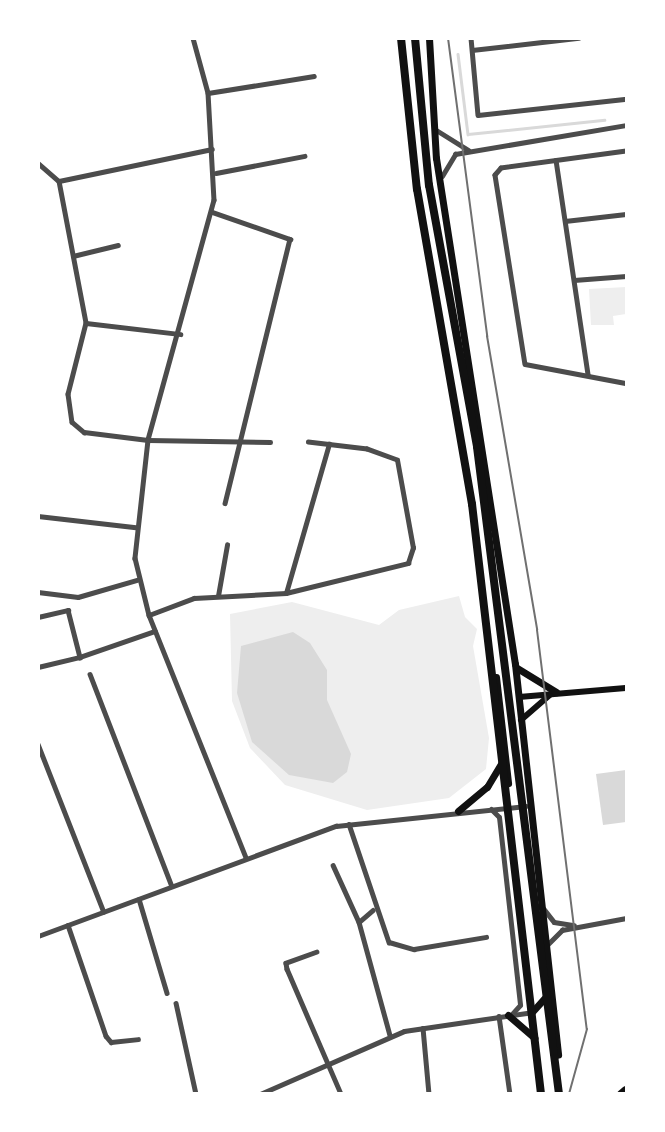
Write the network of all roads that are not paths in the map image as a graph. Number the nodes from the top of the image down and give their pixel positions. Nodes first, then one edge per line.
1 (193, 38) edge
2 (415, 38) edge
3 (429, 38) edge
4 (471, 38) edge
5 (578, 38) edge
6 (399, 39) edge
7 (472, 50) junction
8 (314, 76) dead end
9 (208, 93) junction
10 (626, 99) edge
11 (432, 117) junction
12 (626, 125) edge
13 (212, 149) junction
14 (470, 150) junction
15 (626, 151) edge
16 (304, 156) dead end
17 (436, 158) junction
18 (556, 160) junction
19 (38, 163) edge
20 (216, 173) junction
21 (414, 179) junction
22 (59, 181) junction
23 (442, 194) junction
24 (212, 212) junction
25 (626, 214) edge
26 (565, 220) junction
27 (118, 245) dead end
28 (73, 256) junction
29 (626, 276) edge
30 (574, 281) junction
31 (86, 323) junction
32 (180, 334) junction
33 (588, 375) junction
34 (626, 383) edge
35 (148, 440) junction
36 (241, 441) junction
37 (270, 442) dead end
38 (308, 442) dead end
39 (329, 444) junction
40 (225, 503) dead end
41 (38, 516) edge
42 (135, 527) junction
43 (227, 545) dead end
44 (138, 580) junction
45 (38, 592) edge
46 (286, 593) junction
47 (218, 596) junction
48 (149, 615) junction
49 (38, 617) edge
50 (155, 631) junction
51 (80, 657) junction
52 (514, 664) junction
53 (38, 667) edge
54 (90, 674) dead end
55 (626, 688) edge
56 (556, 692) junction
57 (519, 697) junction
58 (501, 716) junction
59 (521, 720) junction
60 (38, 744) edge
61 (506, 753) junction
62 (529, 806) junction
63 (510, 807) junction
64 (491, 809) junction
65 (458, 811) junction
66 (349, 824) junction
67 (246, 857) junction
68 (333, 865) dead end
69 (172, 886) junction
70 (540, 898) junction
71 (139, 899) junction
72 (373, 910) junction
73 (104, 912) junction
74 (626, 918) edge
75 (359, 922) junction
76 (68, 925) junction
77 (577, 926) junction
78 (38, 936) edge
79 (486, 937) dead end
80 (546, 951) junction
81 (317, 952) dead end
82 (551, 986) junction
83 (167, 993) dead end
84 (176, 1003) dead end
85 (532, 1012) junction
86 (506, 1015) junction
87 (423, 1026) junction
88 (390, 1035) junction
89 (138, 1039) dead end
90 (535, 1042) junction
91 (326, 1063) junction
92 (626, 1090) edge
93 (196, 1094) edge
94 (260, 1094) edge
95 (341, 1094) edge
96 (429, 1094) edge
97 (510, 1094) edge
98 (538, 1094) edge
99 (560, 1094) edge
100 (621, 1094) edge

1 - 9 street
2 - 99 highway
3 - 11 main road
4 - 7 street
5 - 7 street
6 - 21 main road
6 - 98 highway
7 - 10 street
8 - 9 street
9 - 13 street
11 - 14 street
11 - 17 main road
12 - 14 street
13 - 20 street
13 - 22 street
14 - 23 street
15 - 18 street
16 - 20 street
17 - 21 main road
17 - 23 main road
18 - 26 street
18 - 33 street
19 - 22 street
20 - 24 street
21 - 58 main road
22 - 28 street
23 - 52 main road
24 - 32 street
24 - 36 street
25 - 26 street
26 - 30 street
27 - 28 street
28 - 31 street
29 - 30 street
30 - 33 street
31 - 32 street
31 - 35 street
32 - 35 street
33 - 34 street
35 - 36 street
35 - 42 street
36 - 37 street
36 - 40 street
38 - 39 street
39 - 46 street
39 - 46 street
41 - 42 street
42 - 44 street
43 - 47 street
44 - 45 street
44 - 48 street
46 - 47 street
47 - 48 street
48 - 50 street
49 - 51 street
50 - 51 street
50 - 67 street
51 - 53 street
52 - 56 main road
52 - 57 main road
54 - 69 street
55 - 56 main road
56 - 57 main road
56 - 59 main road
57 - 58 main road
57 - 59 main road
58 - 61 main road
59 - 62 main road
60 - 73 street
61 - 63 main road
61 - 65 main road
62 - 63 street
62 - 70 main road
63 - 64 street
63 - 85 main road
64 - 65 street
64 - 86 street
65 - 66 street
66 - 67 street
66 - 72 street
67 - 69 street
68 - 75 street
69 - 71 street
70 - 77 street
70 - 80 main road
71 - 73 street
71 - 83 street
72 - 75 street
72 - 79 street
73 - 76 street
74 - 77 street
75 - 88 street
76 - 78 street
76 - 89 street
77 - 80 street
80 - 82 main road
81 - 91 street
82 - 85 main road
82 - 99 main road
84 - 93 street
85 - 86 street
85 - 90 main road
86 - 87 street
86 - 90 main road
86 - 97 street
87 - 88 street
87 - 96 street
88 - 91 street
90 - 98 main road
91 - 94 street
91 - 95 street
92 - 100 highway

